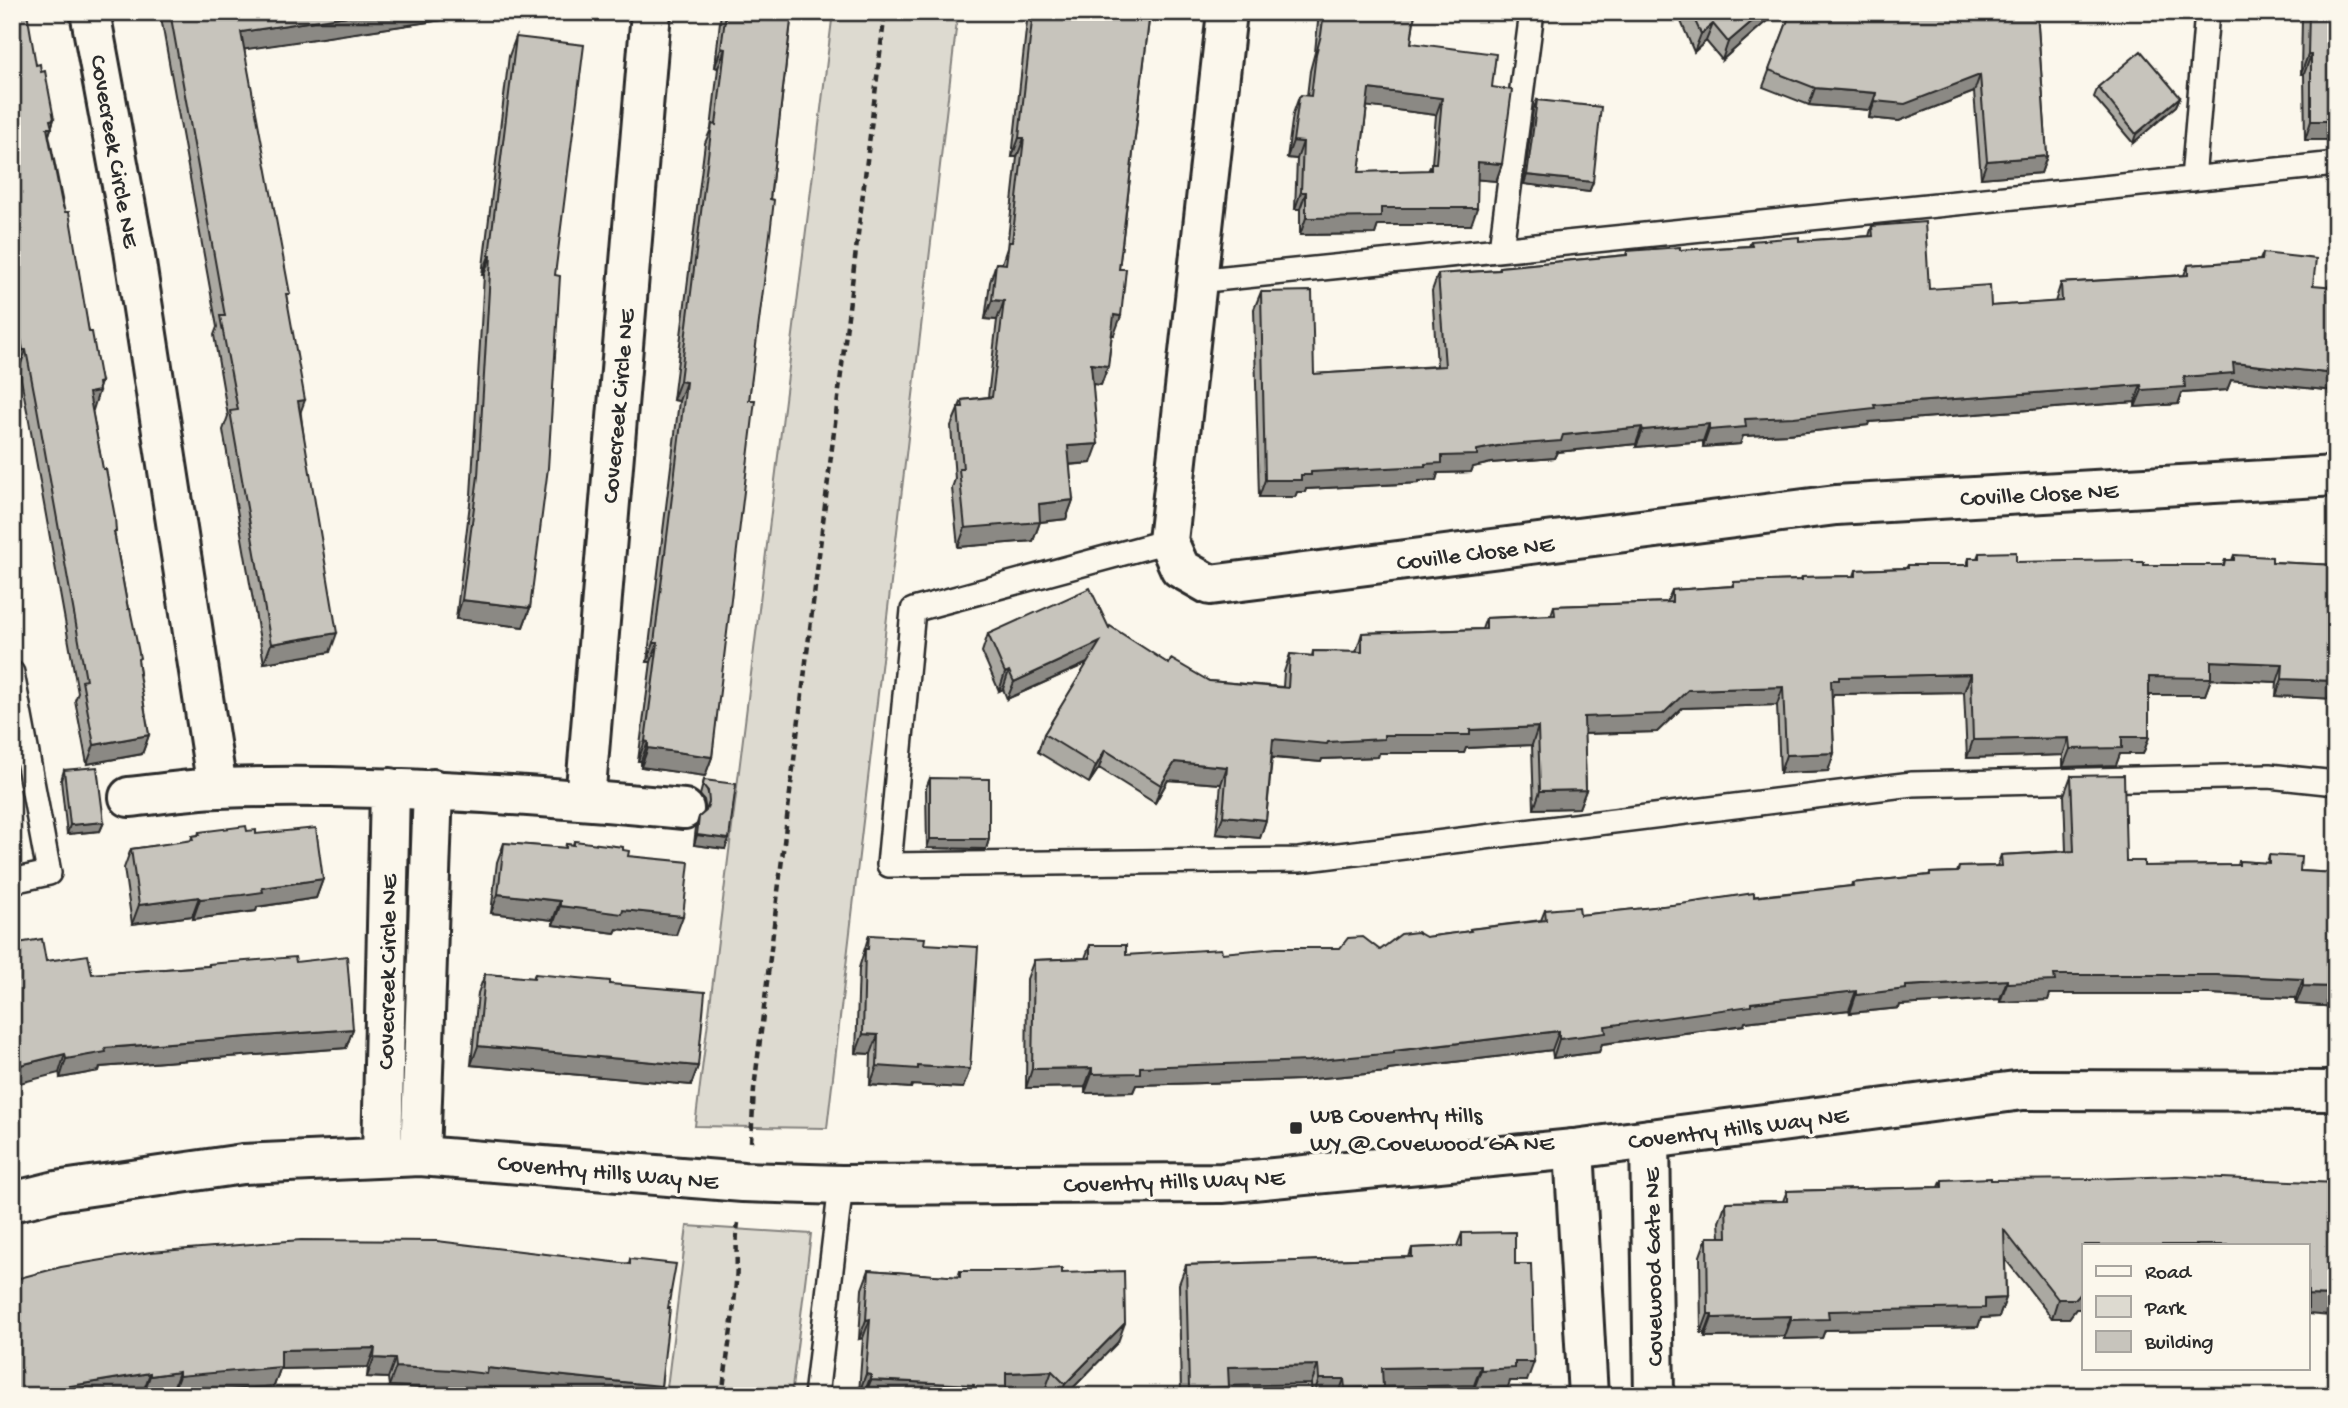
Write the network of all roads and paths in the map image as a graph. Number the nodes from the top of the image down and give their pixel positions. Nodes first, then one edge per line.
1 (90, 12) edge
2 (651, 12) edge
3 (885, 12) edge
4 (1227, 12) edge
5 (1532, 12) edge
6 (2207, 12) edge
7 (2336, 164) edge
8 (2193, 178) junction
9 (1501, 249) junction
10 (1196, 281) junction
11 (2336, 476) edge
12 (1168, 541) junction
13 (12, 673) edge
14 (2336, 783) edge
15 (217, 788) junction
16 (390, 788) junction
17 (433, 789) junction
18 (129, 797) dead end
19 (585, 800) junction
20 (684, 809) dead end
21 (12, 881) edge
22 (2336, 1091) edge
23 (1650, 1139) junction
24 (1574, 1149) junction
25 (419, 1156) junction
26 (382, 1157) junction
27 (743, 1182) junction
28 (841, 1185) junction
29 (12, 1202) edge
30 (722, 1396) edge
31 (816, 1396) edge
32 (1588, 1396) edge
33 (1654, 1396) edge

1 - 15 street, Covecreek Circle NE
2 - 19 street, Covecreek Circle NE
3 - 27 path
4 - 10 street
5 - 9 lane
6 - 8 lane
7 - 8 lane
8 - 9 lane
9 - 10 lane
10 - 12 street
11 - 12 street, Coville Close NE
12 - 14 lane
13 - 21 lane
15 - 16 street
15 - 18 street
16 - 17 street
16 - 26 street, Covecreek Circle NE
17 - 19 street
17 - 25 street, Covecreek Circle NE
19 - 20 street
22 - 23 street, Coventry Hills Way NE
23 - 24 street, Coventry Hills Way NE
23 - 33 street, Covewood Gate NE
24 - 28 street, Coventry Hills Way NE
24 - 32 street
25 - 26 street, Coventry Hills Way NE
25 - 27 street, Coventry Hills Way NE
26 - 29 street, Coventry Hills Way NE
27 - 28 street, Coventry Hills Way NE
27 - 30 path
28 - 31 lane

